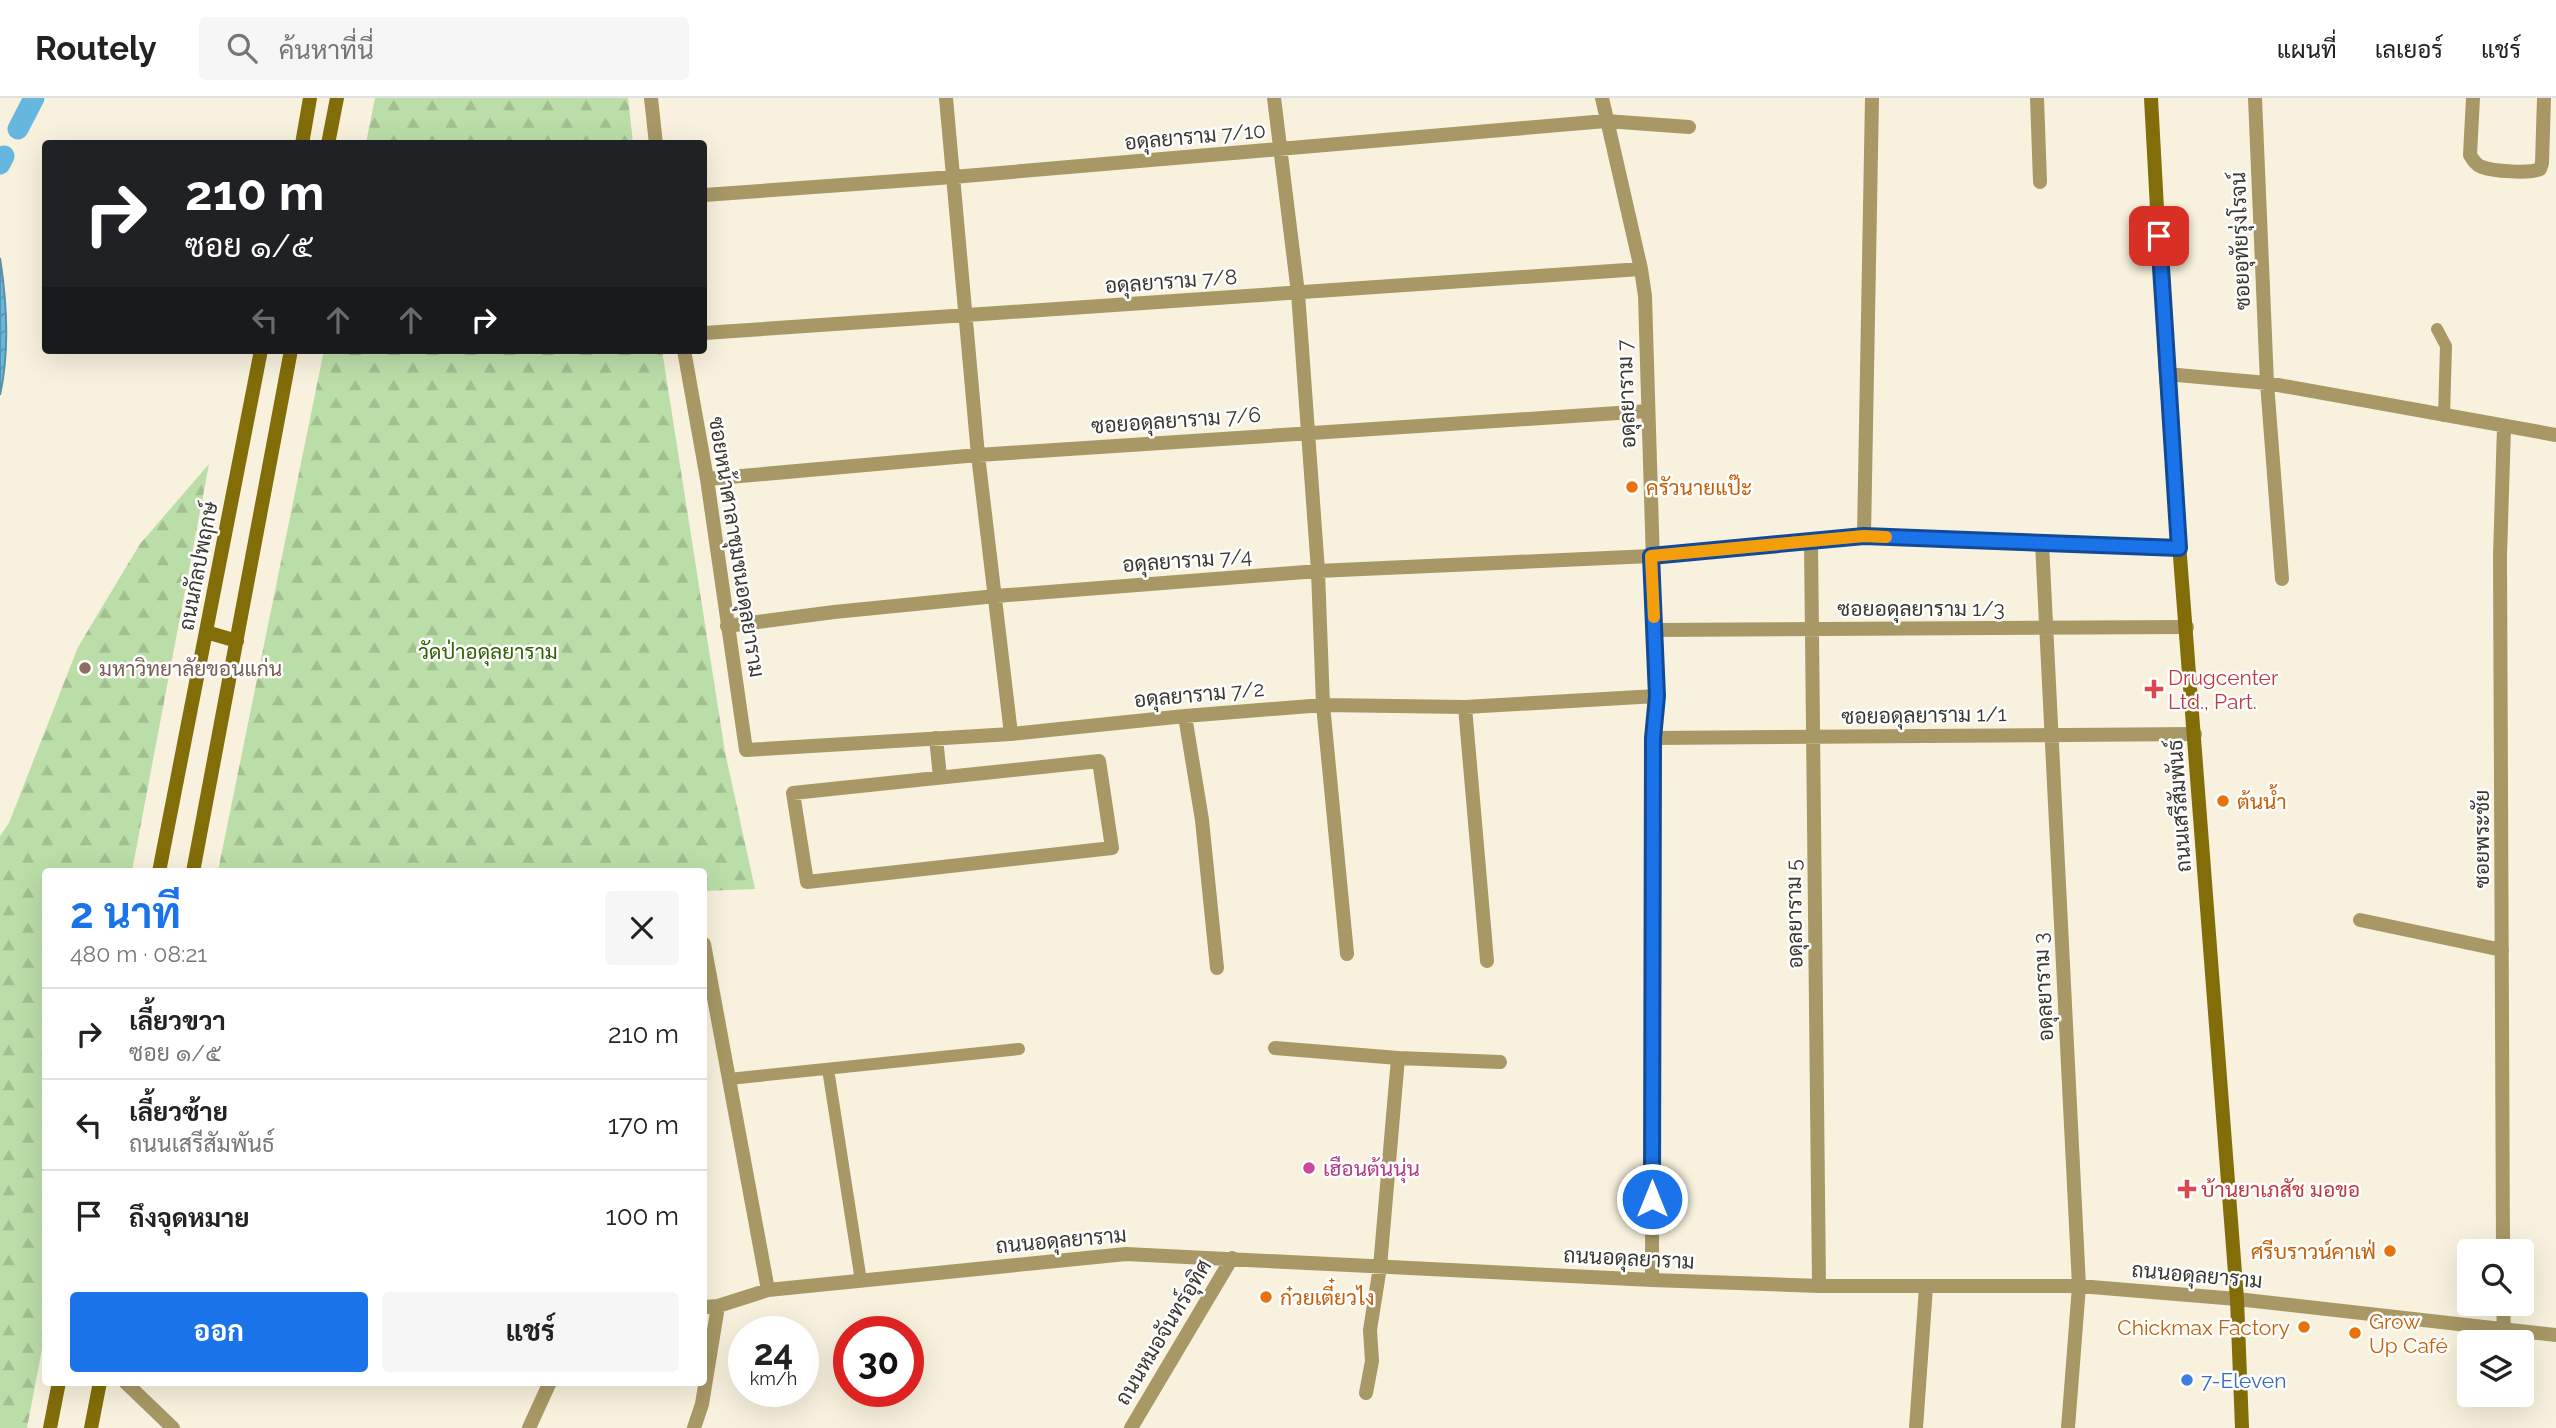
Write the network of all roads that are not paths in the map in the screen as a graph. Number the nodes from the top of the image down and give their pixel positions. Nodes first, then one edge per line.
1 (310, 98) edge
2 (337, 98) edge
3 (651, 98) edge
4 (946, 98) edge
5 (1274, 98) edge
6 (1602, 98) edge
7 (1872, 98) edge
8 (2037, 98) edge
9 (2151, 98) edge
10 (2255, 98) edge
11 (2473, 98) edge
12 (2544, 98) edge
13 (1606, 121) junction
14 (1689, 127) dead end
15 (303, 140) edge
16 (329, 140) edge
17 (656, 140) edge
18 (1280, 150) junction
19 (953, 177) junction
20 (2040, 182) dead end
21 (707, 195) edge
22 (1641, 269) junction
23 (1297, 293) junction
24 (965, 316) junction
25 (2437, 329) dead end
26 (707, 333) edge
27 (260, 354) edge
28 (289, 354) edge
29 (685, 354) edge
30 (2166, 374) junction
31 (2267, 383) junction
32 (1648, 411) junction
33 (2444, 416) junction
34 (2504, 427) junction
35 (1307, 432) junction
36 (2556, 435) edge
37 (978, 455) junction
38 (707, 480) junction
39 (1864, 536) junction
40 (1811, 542) junction
41 (2042, 543) junction
42 (2179, 548) junction
43 (1651, 556) junction
44 (1318, 571) junction
45 (2282, 579) dead end
46 (996, 596) junction
47 (727, 626) junction
48 (2187, 627) junction
49 (2047, 628) junction
50 (1812, 629) junction
51 (1655, 630) junction
52 (206, 632) junction
53 (237, 641) junction
54 (1657, 696) junction
55 (1323, 705) junction
56 (1465, 707) junction
57 (1185, 716) junction
58 (1011, 734) junction
59 (2195, 734) junction
60 (2051, 735) junction
61 (1813, 737) junction
62 (936, 738) junction
63 (1653, 738) junction
64 (746, 750) joint
65 (940, 777) junction
66 (160, 868) edge
67 (194, 868) edge
68 (2360, 920) dead end
69 (2502, 950) junction
70 (1347, 954) dead end
71 (707, 960) edge
72 (1487, 961) dead end
73 (1217, 968) dead end
74 (1275, 1048) dead end
75 (1019, 1049) dead end
76 (1398, 1058) junction
77 (1500, 1062) dead end
78 (828, 1069) junction
79 (729, 1079) junction
80 (2503, 1239) edge
81 (1232, 1258) junction
82 (1380, 1267) junction
83 (1652, 1280) junction
84 (861, 1281) junction
85 (1819, 1286) junction
86 (2078, 1286) junction
87 (1926, 1287) junction
88 (768, 1290) junction
89 (2236, 1299) junction
90 (710, 1307) edge
91 (2504, 1316) edge
92 (2504, 1328) junction
93 (2556, 1335) edge
94 (707, 1343) edge
95 (58, 1386) edge
96 (99, 1386) edge
97 (129, 1386) edge
98 (548, 1386) edge
99 (703, 1386) edge
100 (1366, 1393) dead end
101 (50, 1428) edge
102 (91, 1428) edge
103 (173, 1428) edge
104 (529, 1428) edge
105 (694, 1428) edge
106 (1131, 1428) edge
107 (1916, 1428) edge
108 (2068, 1428) edge
109 (2242, 1428) edge

1 - 15 street
2 - 16 street
3 - 17 street
4 - 19 street
5 - 18 street
6 - 13 street, อดุลยาราม 7
7 - 39 street
8 - 20 street
9 - 30 street, ถนนเสรีสัมพันธ์
10 - 31 street, ซอยอุทัยรุ่งโรจน์
11 - 12 street
13 - 14 street, อดุลยาราม 7/10
13 - 18 street, อดุลยาราม 7/10
13 - 22 street, อดุลยาราม 7
18 - 19 street, อดุลยาราม 7/10
18 - 23 street
19 - 21 street, อดุลยาราม 7/10
19 - 24 street
22 - 23 street, อดุลยาราม 7/8
22 - 32 street, อดุลยาราม 7
23 - 24 street, อดุลยาราม 7/8
23 - 35 street
24 - 26 street, อดุลยาราม 7/8
24 - 37 street
25 - 33 lane
27 - 52 street, ถนนกัลปพฤกษ์
28 - 53 street
29 - 38 street, ซอยหน้าศาลาชุมชนอดุลยาราม
30 - 31 street
30 - 42 street, ถนนเสรีสัมพันธ์
31 - 33 street
31 - 45 street, ซอยอุทัยรุ่งโรจน์
32 - 35 street, ซอยอดุลยาราม 7/6
32 - 43 street, อดุลยาราม 7
33 - 34 street
34 - 36 street
34 - 69 street, ซอยพระชัย
35 - 37 street, ซอยอดุลยาราม 7/6
35 - 44 street
37 - 38 street, ซอยอดุลยาราม 7/6
37 - 46 street
38 - 47 street, ซอยหน้าศาลาชุมชนอดุลยาราม
39 - 40 street, อดุลยาราม 7/4
39 - 41 street, อดุลยาราม 7/4
40 - 43 street, อดุลยาราม 7/4
40 - 50 street, อดุลยาราม 5
41 - 42 street, อดุลยาราม 7/4
41 - 49 street, อดุลยาราม 3
42 - 48 street, ถนนเสรีสัมพันธ์
43 - 44 street, อดุลยาราม 7/4
43 - 51 street, อดุลยาราม 7
44 - 46 street, อดุลยาราม 7/4
44 - 55 street
46 - 47 street, อดุลยาราม 7/4
46 - 58 street
47 - 64 street, ซอยหน้าศาลาชุมชนอดุลยาราม
48 - 49 street, ซอยอดุลยาราม 1/3
48 - 59 street, ถนนเสรีสัมพันธ์
49 - 50 street, ซอยอดุลยาราม 1/3
49 - 60 street, อดุลยาราม 3
50 - 51 street, ซอยอดุลยาราม 1/3
50 - 61 street, อดุลยาราม 5
51 - 54 street, อดุลยาราม 7
52 - 53 street
52 - 66 street, ถนนกัลปพฤกษ์
53 - 67 street
54 - 56 street, อดุลยาราม 7/2
54 - 63 street, อดุลยาราม 7
55 - 56 street, อดุลยาราม 7/2
55 - 57 street, อดุลยาราม 7/2
55 - 70 street
56 - 72 street
57 - 58 street, อดุลยาราม 7/2
57 - 73 street
58 - 62 street, อดุลยาราม 7/2
59 - 60 street, ซอยอดุลยาราม 1/1
59 - 89 street, ถนนเสรีสัมพันธ์
60 - 61 street, ซอยอดุลยาราม 1/1
60 - 86 street, อดุลยาราม 3
61 - 63 street, ซอยอดุลยาราม 1/1
61 - 85 street, อดุลยาราม 5
62 - 64 street, อดุลยาราม 7/2
62 - 65 street
63 - 83 street, อดุลยาราม 7
65 - 65 street
68 - 69 street
69 - 80 street, ซอยพระชัย
71 - 79 street
74 - 76 street
75 - 78 lane
76 - 77 street
76 - 82 street
78 - 79 lane
78 - 84 lane
79 - 88 street
81 - 82 street, ถนนอดุลยาราม
81 - 84 street, ถนนอดุลยาราม
81 - 106 street, ถนนหมอจันทร์อุทิศ
82 - 83 street, ถนนอดุลยาราม
82 - 100 street
83 - 85 street, ถนนอดุลยาราม
84 - 88 street, ถนนอดุลยาราม
85 - 87 street, ถนนอดุลยาราม
86 - 87 street, ถนนอดุลยาราม
86 - 89 street, ถนนอดุลยาราม
86 - 108 street, อดุลยาราม 3
87 - 107 street
88 - 90 street, ถนนอดุลยาราม
89 - 92 street, ถนนอดุลยาราม
89 - 109 street, ถนนเสรีสัมพันธ์
90 - 94 street
91 - 92 street
92 - 93 street, ถนนอดุลยาราม
95 - 101 street
96 - 102 street
97 - 103 street
98 - 104 street
99 - 105 street

